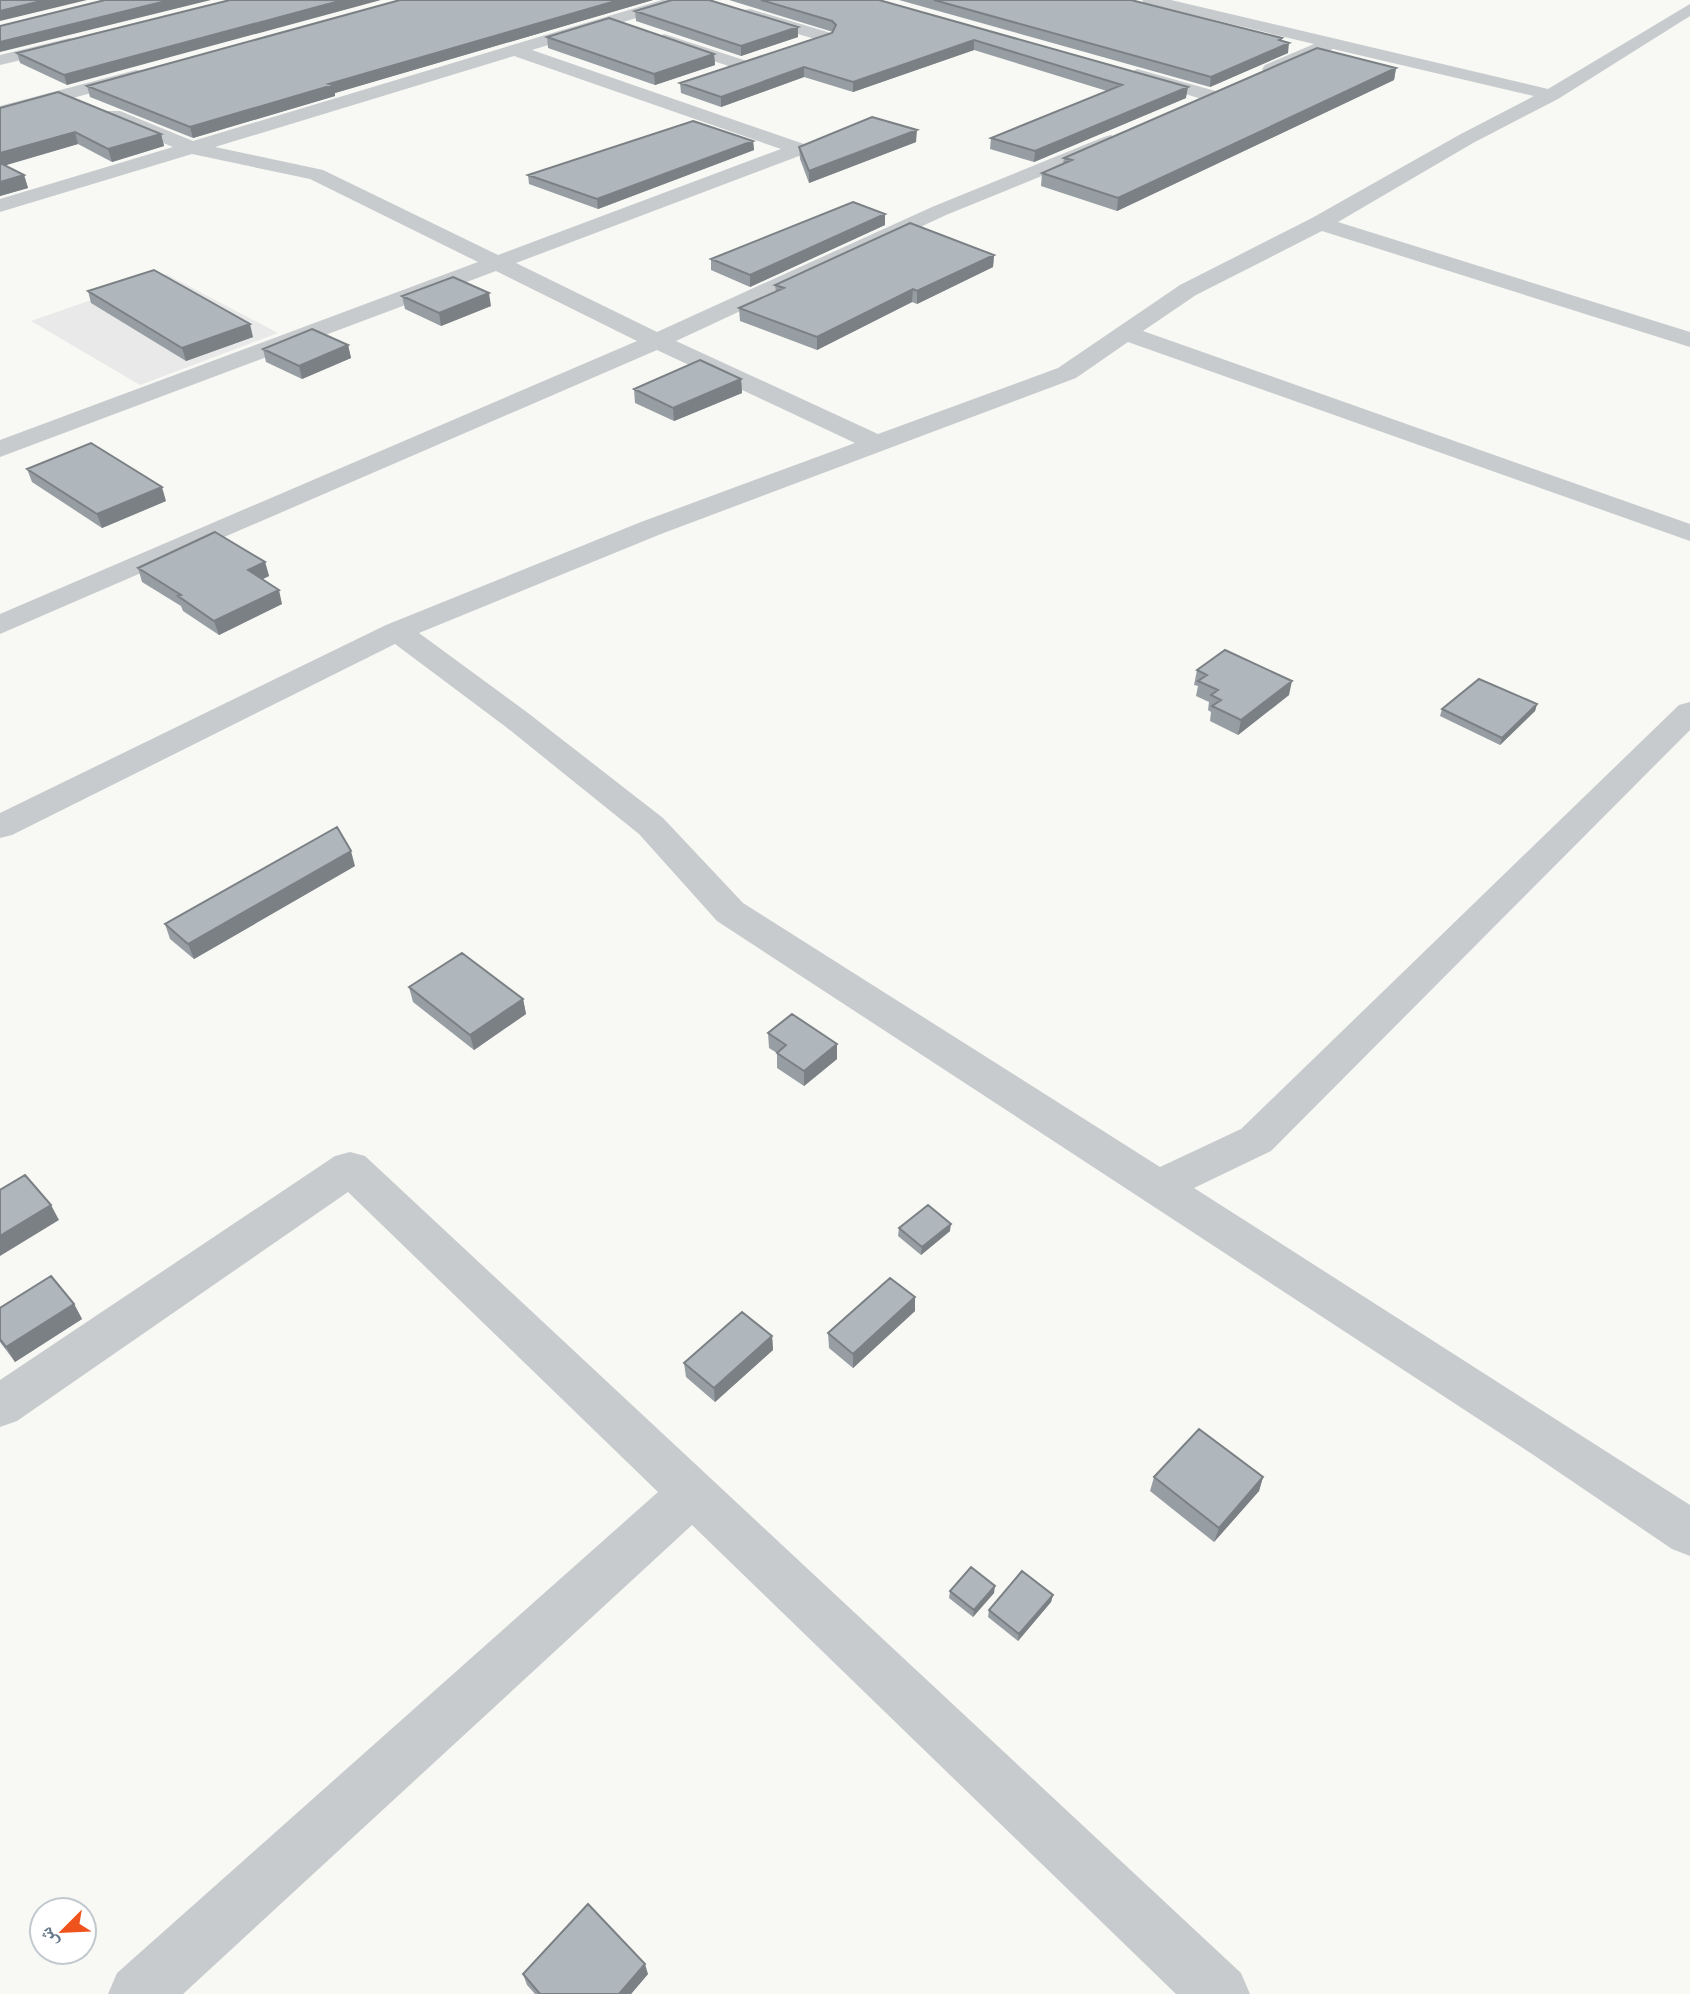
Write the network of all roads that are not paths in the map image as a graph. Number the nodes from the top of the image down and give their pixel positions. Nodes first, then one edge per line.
1 (679, 0) edge
2 (1150, 0) edge
3 (728, 7) edge
4 (1690, 9) edge
5 (610, 21) junction
6 (81, 40) edge
7 (1331, 43) junction
8 (801, 45) edge
9 (515, 50) junction
10 (3, 68) edge
11 (1121, 70) edge
12 (706, 76) edge
13 (671, 88) edge
14 (63, 94) junction
15 (1551, 95) junction
16 (648, 96) junction
17 (1212, 96) junction
18 (0, 99) edge
19 (1189, 106) edge
20 (0, 112) edge
21 (1130, 132) edge
22 (192, 148) junction
23 (0, 206) edge
24 (1320, 223) junction
25 (495, 261) junction
26 (1125, 333) junction
27 (1690, 340) edge
28 (657, 341) junction
29 (876, 443) junction
30 (4, 444) edge
31 (1690, 533) edge
32 (0, 625) edge
33 (397, 631) junction
34 (1690, 712) edge
35 (0, 827) edge
36 (1157, 1187) junction
37 (0, 1406) edge
38 (692, 1493) junction
39 (1690, 1533) edge
40 (1197, 1986) edge
41 (138, 1994) edge

1 - 5 street
2 - 7 street
3 - 8 street
4 - 15 street
5 - 9 street
5 - 12 street
6 - 10 street
7 - 15 street
7 - 17 street
9 - 16 street
9 - 22 street
11 - 17 street
13 - 16 street
14 - 18 street
14 - 20 street
14 - 22 street
15 - 24 street
16 - 25 street
17 - 19 street
21 - 28 street
22 - 23 street
22 - 25 street
24 - 26 street
24 - 27 street
25 - 28 street
25 - 30 street
26 - 29 street
26 - 31 street
28 - 29 street
28 - 32 street
29 - 33 street
33 - 35 street
33 - 36 street
34 - 36 street
36 - 39 street
37 - 38 street
38 - 40 street
38 - 41 street

